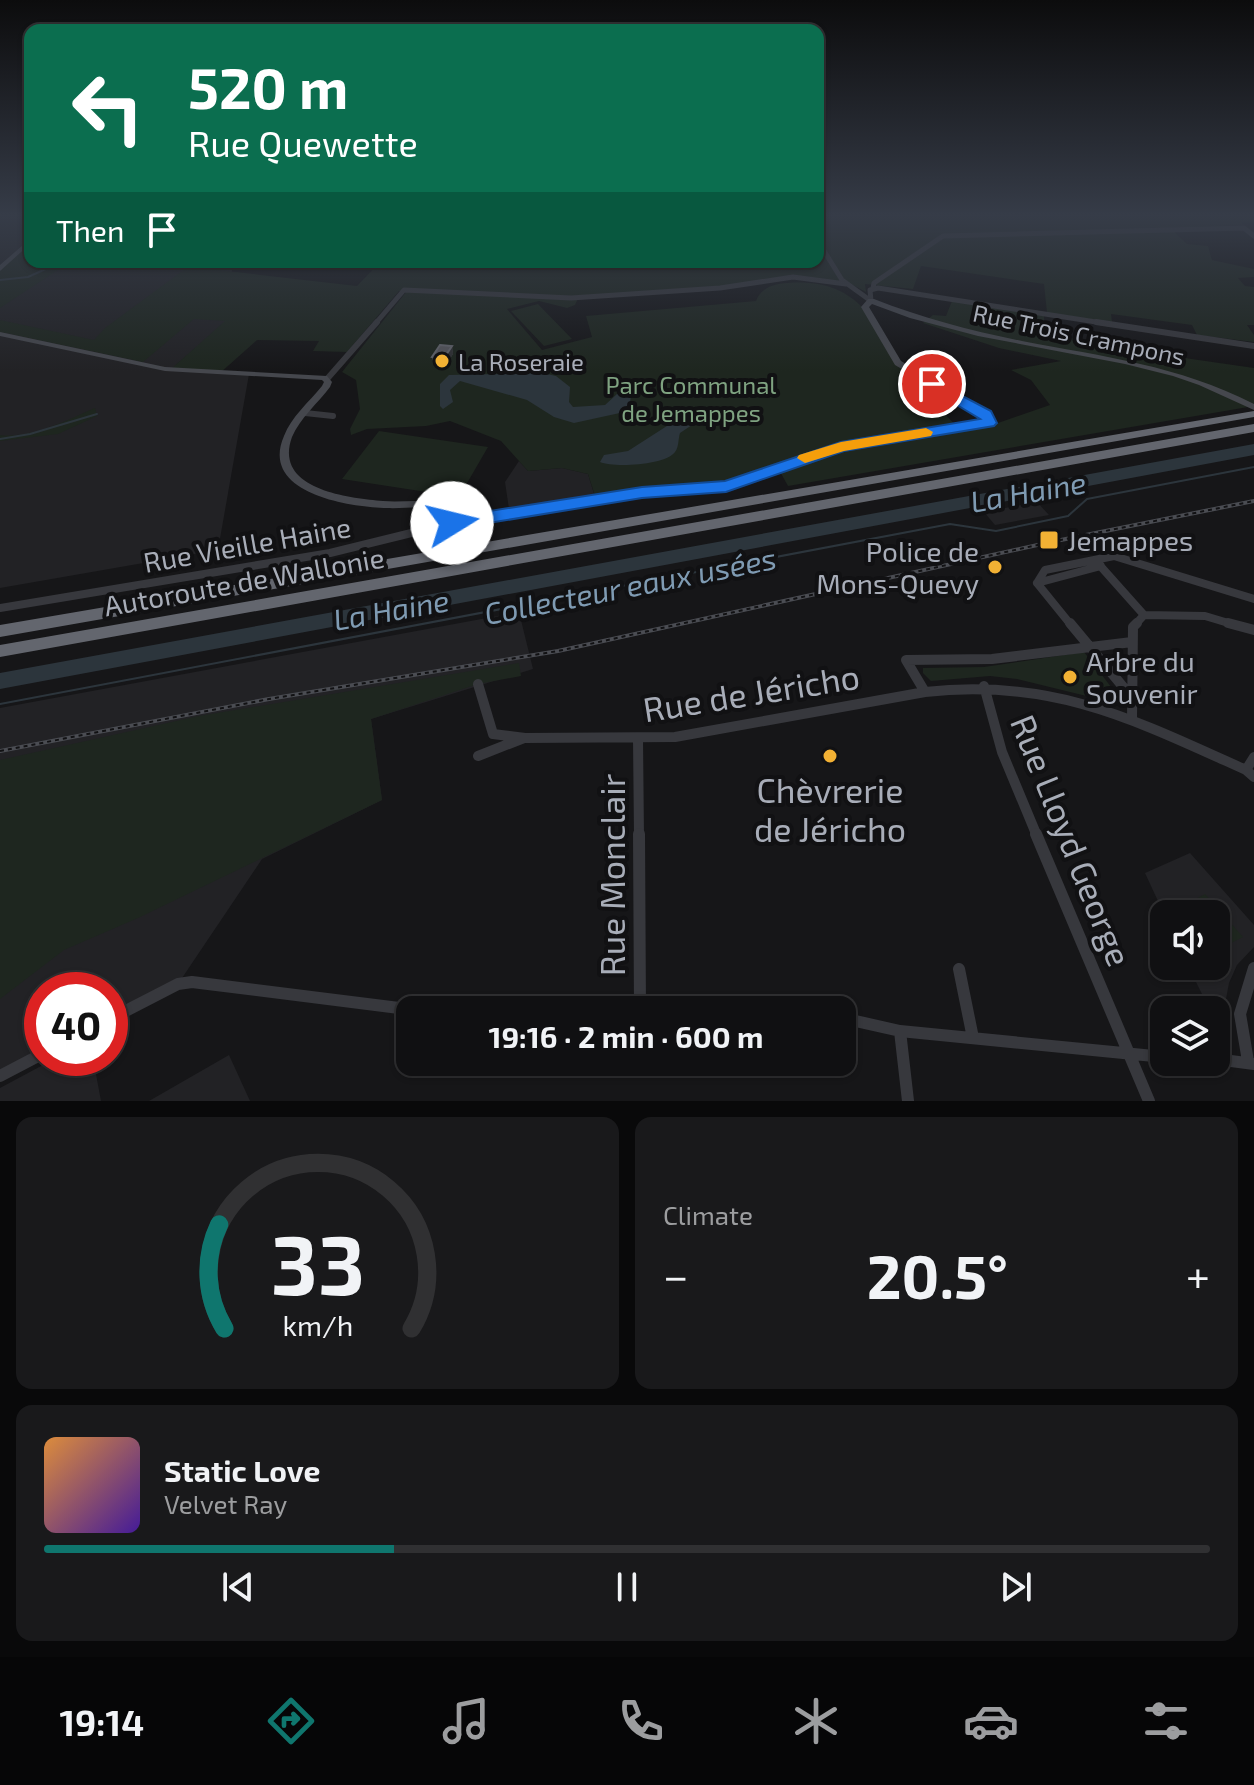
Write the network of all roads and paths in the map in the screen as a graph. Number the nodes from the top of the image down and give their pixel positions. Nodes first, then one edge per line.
1 (835, 268) edge
2 (895, 268) edge
3 (844, 282) junction
4 (873, 288) junction
5 (871, 301) junction
6 (0, 334) edge
7 (1254, 346) edge
8 (327, 379) junction
9 (1254, 407) edge
10 (305, 413) junction
11 (1254, 414) edge
12 (333, 416) dead end
13 (1254, 428) edge
14 (452, 523) junction
15 (1098, 563) junction
16 (1254, 599) edge
17 (0, 608) edge
18 (1144, 615) junction
19 (1254, 630) edge
20 (0, 631) edge
21 (1132, 642) junction
22 (1092, 647) junction
23 (0, 651) edge
24 (478, 684) dead end
25 (984, 686) junction
26 (925, 692) junction
27 (1134, 700) junction
28 (1132, 719) junction
29 (525, 738) junction
30 (638, 739) junction
31 (478, 756) dead end
32 (1254, 757) edge
33 (1250, 774) edge
34 (1254, 968) edge
35 (959, 969) dead end
36 (640, 996) edge
37 (396, 1008) edge
38 (128, 1010) edge
39 (856, 1021) edge
40 (900, 1031) junction
41 (973, 1038) junction
42 (1130, 1055) junction
43 (1150, 1056) edge
44 (1230, 1060) edge
45 (1251, 1062) edge
46 (24, 1063) edge
47 (0, 1076) edge
48 (908, 1101) edge
49 (1149, 1101) edge

1 - 3 street
2 - 4 street
3 - 5 street
3 - 8 street
4 - 5 street
4 - 7 street
5 - 9 street, Rue Trois Crampons
5 - 14 street
6 - 8 street
8 - 10 street
10 - 12 street
10 - 14 street
11 - 20 highway, Autoroute de Wallonie
13 - 23 highway, Autoroute de Wallonie
14 - 17 street, Rue Vieille Haine
15 - 16 street
15 - 18 street
15 - 22 street
18 - 19 street
18 - 21 street
21 - 22 street
21 - 27 street
22 - 26 street
22 - 27 street
24 - 29 street, Rue de Jéricho
25 - 26 street, Rue de Jéricho
25 - 28 street, Rue de Jéricho
25 - 42 street, Rue Lloyd George
26 - 30 street, Rue de Jéricho
27 - 28 street
28 - 33 street, Rue de Jéricho
29 - 30 street, Rue de Jéricho
29 - 31 street
30 - 36 street, Rue Monclair
32 - 33 street
34 - 45 street
35 - 41 street
37 - 38 street
39 - 40 street
40 - 41 street
40 - 48 street
41 - 42 street
42 - 43 street
42 - 49 street, Rue Lloyd George
44 - 45 street
46 - 47 street

